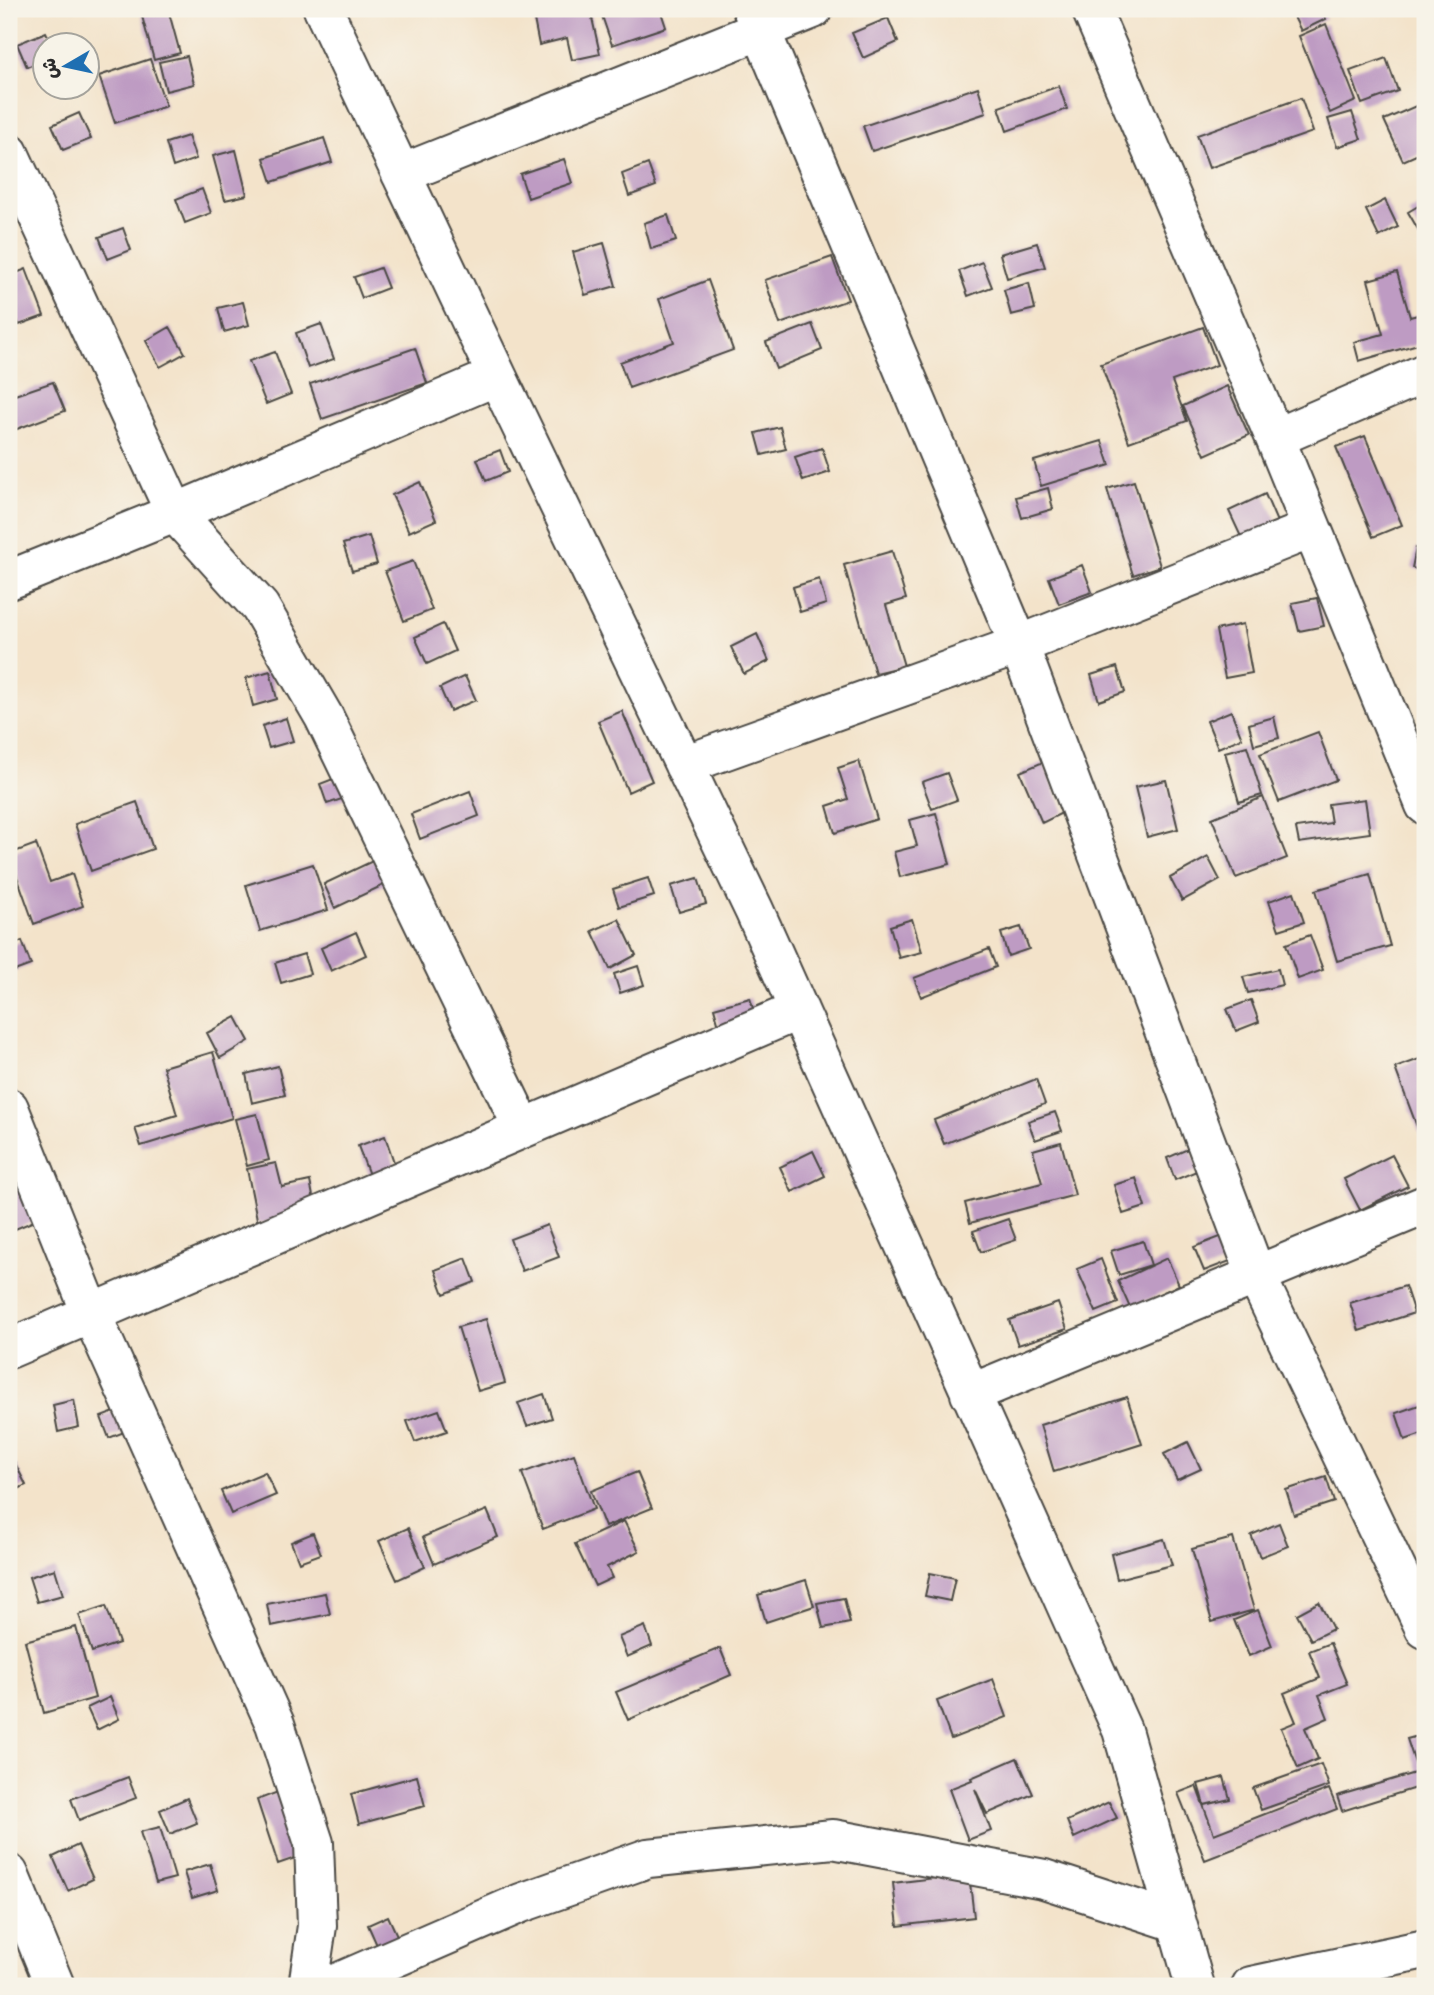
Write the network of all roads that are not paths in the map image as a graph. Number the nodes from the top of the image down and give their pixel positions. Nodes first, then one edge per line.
1 (323, 9) edge
2 (813, 9) edge
3 (1091, 9) edge
4 (756, 19) edge
5 (9, 153) edge
6 (401, 174) junction
7 (1425, 373) edge
8 (497, 376) junction
9 (1275, 438) junction
10 (175, 513) junction
11 (1311, 529) junction
12 (9, 580) edge
13 (1019, 645) junction
14 (684, 765) junction
15 (1425, 805) edge
16 (799, 1010) junction
17 (9, 1108) edge
18 (523, 1128) junction
19 (1425, 1205) edge
20 (1256, 1275) junction
21 (91, 1313) junction
22 (9, 1349) edge
23 (970, 1394) junction
24 (1425, 1629) edge
25 (9, 1874) edge
26 (1176, 1922) junction
27 (1425, 1949) edge
28 (55, 1986) edge
29 (308, 1986) edge
30 (330, 1986) edge
31 (1195, 1986) edge
32 (1251, 1986) edge

1 - 6 main road
2 - 4 main road
3 - 9 main road
4 - 6 main road
4 - 13 main road
5 - 10 main road
6 - 8 main road
7 - 9 main road
8 - 10 main road
8 - 14 main road
9 - 11 main road
10 - 12 main road
10 - 18 main road
11 - 13 main road
11 - 15 main road
13 - 14 main road
13 - 20 main road
14 - 16 main road
16 - 18 main road
16 - 23 main road
17 - 21 main road
18 - 21 main road
19 - 20 main road
20 - 23 main road
20 - 24 main road
21 - 22 main road
21 - 29 main road
23 - 26 main road
25 - 28 main road
26 - 30 main road
26 - 31 main road
27 - 32 main road

